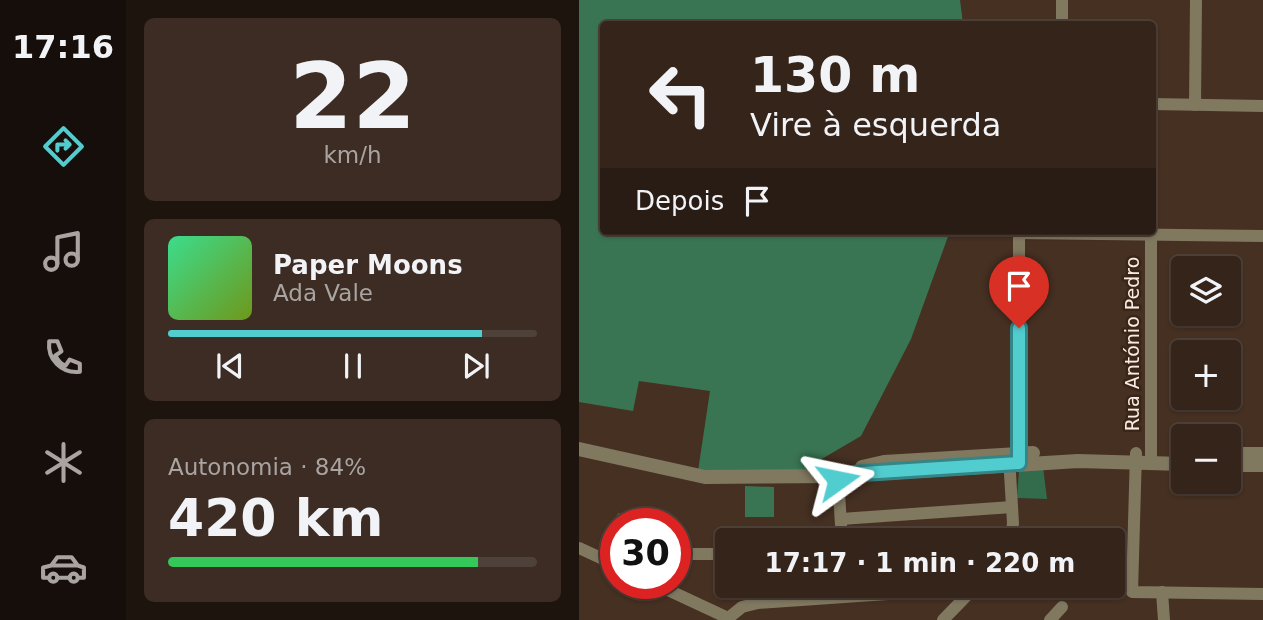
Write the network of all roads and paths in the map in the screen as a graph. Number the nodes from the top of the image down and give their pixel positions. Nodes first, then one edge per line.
1 (1062, 0) edge
2 (1196, 0) edge
3 (1062, 21) edge
4 (1156, 104) edge
5 (1194, 105) junction
6 (1263, 106) edge
7 (1019, 235) edge
8 (1151, 235) joint
9 (1263, 236) edge
10 (579, 449) edge
11 (1241, 454) edge
12 (1263, 454) edge
13 (1171, 455) edge
14 (1143, 458) junction
15 (1014, 459) junction
16 (1171, 462) edge
17 (1241, 465) edge
18 (1263, 465) edge
19 (838, 476) junction
20 (1012, 507) junction
21 (841, 519) junction
22 (841, 528) edge
23 (1011, 528) edge
24 (579, 548) edge
25 (691, 554) edge
26 (715, 554) edge
27 (600, 558) edge
28 (1162, 593) junction
29 (1263, 594) edge
30 (794, 598) edge
31 (964, 598) edge
32 (686, 599) edge
33 (1062, 607) dead end
34 (727, 619) edge
35 (943, 620) edge
36 (1050, 620) edge
37 (1164, 620) edge

1 - 3 street
2 - 5 street
4 - 5 street
5 - 6 street
7 - 15 street
8 - 9 street
8 - 14 street, Rua António Pedro
10 - 19 street
11 - 12 street
13 - 14 street
14 - 15 street
14 - 16 street
14 - 28 street, Rua António Pedro
15 - 19 street
15 - 20 street
17 - 18 street
19 - 21 street
20 - 21 street
20 - 23 street
21 - 22 street
24 - 27 street
25 - 26 street
28 - 29 street
28 - 37 street
30 - 34 street
31 - 35 street
32 - 34 street
33 - 36 street

